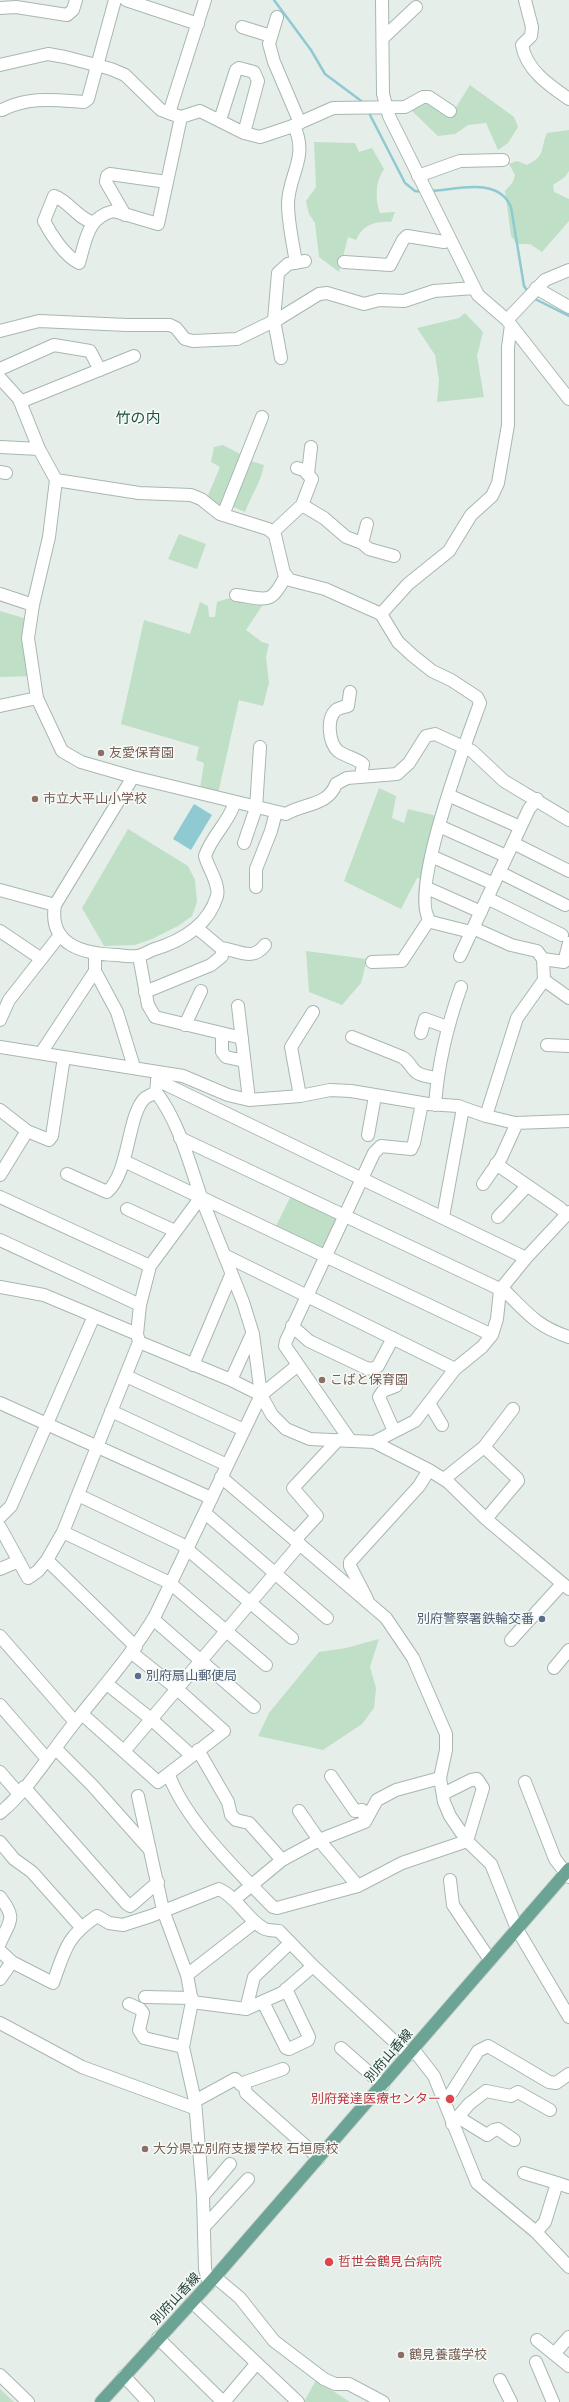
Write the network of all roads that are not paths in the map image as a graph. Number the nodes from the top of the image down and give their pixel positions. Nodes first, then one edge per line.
1 (76, 0) edge
2 (115, 0) edge
3 (126, 0) edge
4 (205, 0) edge
5 (382, 0) edge
6 (525, 0) edge
7 (15, 4) edge
8 (0, 8) edge
9 (416, 8) dead end
10 (277, 17) dead end
11 (198, 24) junction
12 (242, 27) dead end
13 (271, 36) junction
14 (383, 38) junction
15 (0, 64) edge
16 (97, 65) junction
17 (569, 99) edge
18 (385, 106) junction
19 (2, 110) dead end
20 (450, 111) dead end
21 (175, 115) junction
22 (220, 120) junction
23 (297, 124) junction
24 (244, 133) junction
25 (503, 160) dead end
26 (418, 176) junction
27 (166, 182) junction
28 (125, 215) junction
29 (92, 222) junction
30 (450, 240) junction
31 (344, 262) dead end
32 (569, 270) edge
33 (474, 288) junction
34 (536, 288) junction
35 (569, 307) edge
36 (274, 320) junction
37 (509, 322) junction
38 (0, 332) edge
39 (134, 356) dead end
40 (281, 358) dead end
41 (0, 369) edge
42 (100, 370) junction
43 (0, 378) edge
44 (569, 399) edge
45 (20, 402) junction
46 (262, 417) dead end
47 (0, 447) edge
48 (311, 447) dead end
49 (39, 449) junction
50 (56, 480) junction
51 (302, 505) junction
52 (224, 515) junction
53 (367, 524) dead end
54 (273, 532) junction
55 (362, 543) junction
56 (394, 556) dead end
57 (286, 575) junction
58 (0, 594) edge
59 (236, 595) dead end
60 (33, 605) junction
61 (380, 614) junction
62 (350, 692) dead end
63 (36, 698) junction
64 (0, 706) edge
65 (260, 747) dead end
66 (464, 747) junction
67 (361, 776) junction
68 (133, 777) junction
69 (448, 794) junction
70 (537, 799) junction
71 (235, 802) junction
72 (256, 808) junction
73 (276, 812) junction
74 (569, 820) edge
75 (438, 826) junction
76 (520, 827) junction
77 (513, 843) junction
78 (244, 844) dead end
79 (431, 856) junction
80 (506, 856) junction
81 (569, 871) edge
82 (499, 872) junction
83 (494, 884) junction
84 (256, 888) dead end
85 (428, 888) junction
86 (0, 890) edge
87 (487, 898) junction
88 (55, 905) junction
89 (565, 905) dead end
90 (480, 912) junction
91 (429, 920) junction
92 (197, 928) junction
93 (472, 930) junction
94 (0, 931) edge
95 (60, 935) junction
96 (566, 939) edge
97 (266, 945) dead end
98 (221, 948) junction
99 (95, 954) junction
100 (139, 956) junction
101 (460, 956) dead end
102 (40, 958) junction
103 (543, 959) junction
104 (372, 962) dead end
105 (95, 970) junction
106 (544, 980) junction
107 (461, 987) dead end
108 (201, 991) dead end
109 (146, 992) junction
110 (5, 997) edge
111 (569, 998) edge
112 (238, 1006) dead end
113 (313, 1012) dead end
114 (0, 1020) edge
115 (186, 1025) junction
116 (447, 1027) junction
117 (421, 1032) dead end
118 (222, 1034) junction
119 (352, 1037) dead end
120 (242, 1038) junction
121 (546, 1045) dead end
122 (569, 1046) edge
123 (0, 1047) edge
124 (41, 1053) junction
125 (64, 1057) junction
126 (244, 1061) junction
127 (134, 1067) junction
128 (158, 1077) junction
129 (437, 1078) junction
130 (156, 1092) junction
131 (300, 1096) junction
132 (375, 1096) junction
133 (249, 1100) junction
134 (422, 1103) junction
135 (435, 1104) junction
136 (463, 1108) junction
137 (0, 1110) edge
138 (486, 1116) junction
139 (569, 1121) edge
140 (517, 1123) junction
141 (27, 1132) junction
142 (368, 1135) dead end
143 (180, 1138) junction
144 (124, 1161) junction
145 (496, 1164) junction
146 (67, 1174) dead end
147 (0, 1175) edge
148 (361, 1178) junction
149 (483, 1184) dead end
150 (527, 1186) junction
151 (0, 1197) edge
152 (201, 1197) junction
153 (127, 1209) dead end
154 (568, 1213) edge
155 (346, 1215) junction
156 (443, 1217) junction
157 (498, 1217) dead end
158 (175, 1231) junction
159 (1, 1243) edge
160 (224, 1255) junction
161 (326, 1256) junction
162 (526, 1258) junction
163 (150, 1266) junction
164 (231, 1275) junction
165 (0, 1287) edge
166 (500, 1290) junction
167 (306, 1296) junction
168 (140, 1305) junction
169 (94, 1316) junction
170 (292, 1326) junction
171 (253, 1334) junction
172 (492, 1335) junction
173 (569, 1337) edge
174 (138, 1338) junction
175 (392, 1338) junction
176 (193, 1365) junction
177 (298, 1365) junction
178 (455, 1369) junction
179 (126, 1376) junction
180 (231, 1380) junction
181 (396, 1386) dead end
182 (261, 1395) junction
183 (0, 1403) edge
184 (429, 1403) junction
185 (513, 1409) dead end
186 (111, 1411) junction
187 (48, 1425) junction
188 (442, 1425) dead end
189 (244, 1430) junction
190 (394, 1431) junction
191 (344, 1440) junction
192 (374, 1442) junction
193 (97, 1447) junction
194 (484, 1447) junction
195 (227, 1465) junction
196 (429, 1470) junction
197 (221, 1477) junction
198 (444, 1479) junction
199 (78, 1495) junction
200 (211, 1498) junction
201 (205, 1513) junction
202 (0, 1517) edge
203 (486, 1519) junction
204 (0, 1527) edge
205 (63, 1532) junction
206 (297, 1542) junction
207 (188, 1548) junction
208 (47, 1560) junction
209 (19, 1561) junction
210 (0, 1569) edge
211 (276, 1573) junction
212 (170, 1583) junction
213 (566, 1586) edge
214 (251, 1602) junction
215 (369, 1602) junction
216 (326, 1618) dead end
217 (153, 1619) junction
218 (227, 1632) junction
219 (0, 1636) edge
220 (292, 1638) dead end
221 (511, 1640) dead end
222 (134, 1650) junction
223 (569, 1650) edge
224 (201, 1660) junction
225 (266, 1665) dead end
226 (554, 1668) dead end
227 (107, 1684) junction
228 (176, 1688) junction
229 (0, 1705) edge
230 (254, 1707) dead end
231 (79, 1718) junction
232 (151, 1719) junction
233 (56, 1749) junction
234 (125, 1750) junction
235 (195, 1753) junction
236 (48, 1760) junction
237 (0, 1772) edge
238 (169, 1775) junction
239 (331, 1776) dead end
240 (440, 1778) junction
241 (525, 1782) dead end
242 (21, 1790) junction
243 (443, 1794) junction
244 (138, 1796) dead end
245 (298, 1811) dead end
246 (0, 1813) edge
247 (366, 1819) junction
248 (319, 1840) junction
249 (0, 1842) edge
250 (467, 1842) junction
251 (150, 1850) junction
252 (282, 1860) junction
253 (568, 1873) edge
254 (450, 1880) dead end
255 (158, 1882) junction
256 (251, 1885) junction
257 (358, 1886) junction
258 (0, 1897) edge
259 (235, 1899) junction
260 (163, 1910) junction
261 (255, 1922) junction
262 (81, 1927) junction
263 (517, 1929) junction
264 (0, 1943) edge
265 (290, 1943) junction
266 (0, 1951) edge
267 (490, 1960) junction
268 (12, 1962) junction
269 (313, 1966) junction
270 (187, 1975) junction
271 (0, 1979) edge
272 (286, 1989) junction
273 (145, 1997) dead end
274 (192, 2000) junction
275 (263, 2002) junction
276 (129, 2004) dead end
277 (566, 2006) edge
278 (246, 2009) junction
279 (569, 2017) edge
280 (0, 2023) edge
281 (183, 2047) junction
282 (341, 2048) dead end
283 (411, 2052) junction
284 (283, 2069) dead end
285 (569, 2074) edge
286 (434, 2076) junction
287 (240, 2084) junction
288 (383, 2085) junction
289 (452, 2092) junction
290 (194, 2104) junction
291 (469, 2104) junction
292 (550, 2110) dead end
293 (455, 2121) junction
294 (514, 2140) dead end
295 (319, 2158) junction
296 (230, 2164) dead end
297 (524, 2173) dead end
298 (248, 2179) dead end
299 (557, 2183) junction
300 (569, 2187) edge
301 (203, 2196) junction
302 (204, 2227) junction
303 (536, 2232) junction
304 (569, 2267) edge
305 (212, 2280) junction
306 (192, 2302) junction
307 (569, 2337) edge
308 (158, 2338) junction
309 (537, 2340) dead end
310 (554, 2354) junction
311 (536, 2362) dead end
312 (256, 2364) junction
313 (569, 2366) edge
314 (0, 2375) edge
315 (124, 2376) junction
316 (500, 2380) dead end
317 (28, 2402) edge
318 (101, 2402) edge
319 (148, 2402) edge
320 (223, 2402) edge
321 (298, 2402) edge
322 (383, 2402) edge
323 (511, 2402) edge
324 (554, 2402) edge

1 - 7 street
2 - 16 street
3 - 11 street
4 - 11 street
5 - 14 street
6 - 17 street
7 - 8 street
9 - 14 street
10 - 13 street
11 - 21 street
12 - 13 street
13 - 23 street
14 - 18 street
15 - 16 street
16 - 19 street
16 - 21 street
18 - 20 street
18 - 23 street
18 - 26 street
21 - 22 street
21 - 27 street
22 - 24 street
22 - 24 street
23 - 24 street
23 - 36 street
25 - 26 street
26 - 30 street
27 - 28 street
27 - 28 street
28 - 29 street
29 - 29 street
30 - 31 street
30 - 33 street
32 - 34 street
33 - 36 street
33 - 37 street
34 - 35 street
34 - 37 street
36 - 38 street
36 - 40 street
37 - 44 street
37 - 61 street
39 - 42 street
41 - 42 street
42 - 45 street
43 - 45 street
45 - 49 street
46 - 52 street
47 - 49 street
48 - 51 street
49 - 50 street
50 - 52 street
50 - 60 street
51 - 54 street
51 - 55 street
52 - 54 street
53 - 55 street
54 - 57 street
55 - 56 street
57 - 59 street
57 - 61 street
58 - 60 street
60 - 63 street
61 - 66 street
62 - 67 street
63 - 64 street
63 - 68 street
65 - 72 street
66 - 67 street
66 - 69 street
66 - 70 street
67 - 73 street
68 - 71 street
68 - 88 street
69 - 75 street
69 - 76 street
70 - 74 street
70 - 76 street
71 - 72 street
71 - 92 street
72 - 73 street
72 - 78 street
73 - 84 street
75 - 79 street
75 - 80 street
76 - 77 street
77 - 80 street
77 - 81 street
79 - 83 street
79 - 85 street
80 - 82 street
82 - 83 street
82 - 89 street
83 - 87 street
85 - 90 street
85 - 91 street
86 - 88 street
87 - 90 street
87 - 96 street
88 - 95 street
90 - 93 street
91 - 93 street
91 - 104 street
92 - 98 street
92 - 100 street
93 - 101 street
93 - 103 street
94 - 102 street
95 - 99 street
95 - 102 street
96 - 103 street
97 - 98 street
98 - 109 street
99 - 100 street
99 - 105 street
100 - 109 street
102 - 110 street
103 - 106 street
105 - 124 street
105 - 127 street
106 - 111 street
106 - 138 street
107 - 116 street
108 - 115 street
109 - 115 street
110 - 114 street
112 - 120 street
113 - 131 street
115 - 118 street
116 - 117 street
116 - 129 street
118 - 120 street
118 - 126 street
119 - 129 street
120 - 126 street
121 - 122 street
123 - 124 street
124 - 125 street
125 - 127 street
125 - 141 street
126 - 133 street
127 - 128 street
128 - 130 street
128 - 133 street
128 - 148 street
129 - 135 street
130 - 143 street
130 - 144 street
131 - 132 street
131 - 133 street
132 - 134 street
132 - 142 street
134 - 135 street
134 - 148 street
135 - 136 street
136 - 138 street
136 - 156 street
137 - 141 street
138 - 140 street
139 - 140 street
140 - 145 street
141 - 147 street
143 - 152 street
143 - 155 street
144 - 146 street
144 - 152 street
145 - 149 street
145 - 150 street
148 - 155 street
148 - 156 street
150 - 154 street
150 - 157 street
151 - 163 street
152 - 158 street
152 - 160 street
152 - 161 street
153 - 158 street
154 - 162 street
155 - 161 street
155 - 166 street
156 - 162 street
158 - 163 street
159 - 168 street
160 - 164 street
160 - 167 street
161 - 167 street
161 - 172 street
162 - 166 street
163 - 168 street
164 - 171 street
164 - 176 street
165 - 169 street
166 - 172 street
166 - 173 street
167 - 170 street
167 - 175 street
168 - 174 street
169 - 174 street
169 - 187 street
170 - 175 street
170 - 177 street
171 - 180 street
171 - 182 street
172 - 178 street
174 - 176 street
174 - 179 street
175 - 178 street
176 - 180 street
177 - 182 street
177 - 191 street
178 - 184 street
179 - 186 street
179 - 189 street
180 - 182 street
181 - 190 street
182 - 189 street
182 - 191 street
183 - 187 street
184 - 188 street
184 - 190 street
185 - 194 street
186 - 193 street
186 - 195 street
187 - 193 street
187 - 202 street
189 - 195 street
190 - 192 street
191 - 192 street
191 - 206 street
192 - 196 street
193 - 199 street
193 - 200 street
194 - 198 street
194 - 203 street
195 - 197 street
196 - 198 street
196 - 215 street
197 - 200 street
197 - 206 street
198 - 203 street
199 - 205 street
199 - 207 street
200 - 201 street
201 - 207 street
201 - 211 street
203 - 213 street
204 - 209 street
205 - 208 street
205 - 212 street
206 - 211 street
206 - 215 street
207 - 212 street
207 - 214 street
208 - 209 street
208 - 222 street
209 - 210 street
211 - 214 street
211 - 216 street
212 - 217 street
212 - 218 street
213 - 221 street
214 - 218 street
214 - 220 street
215 - 240 street
217 - 222 street
217 - 224 street
218 - 224 street
218 - 225 street
219 - 231 street
222 - 227 street
222 - 228 street
223 - 226 street
224 - 228 street
224 - 230 street
227 - 231 street
227 - 232 street
228 - 232 street
228 - 235 street
229 - 236 street
231 - 233 street
231 - 234 street
232 - 234 street
232 - 235 street
233 - 236 street
233 - 251 street
234 - 238 street
235 - 238 street
235 - 252 street
236 - 242 street
237 - 242 street
238 - 256 street
239 - 247 street
240 - 243 street
240 - 247 street
241 - 253 street
242 - 246 street
242 - 255 street
243 - 250 street
243 - 250 street
244 - 251 street
245 - 248 street
247 - 248 street
248 - 252 street
248 - 257 street
249 - 262 street
250 - 257 street
250 - 263 street
251 - 255 street
252 - 256 street
253 - 263 main road, 別府山香線
254 - 267 street
255 - 260 street
256 - 257 street
256 - 259 street
258 - 264 street
259 - 260 street
259 - 261 street
260 - 262 street
260 - 270 street
261 - 265 street
261 - 270 street
262 - 268 street
263 - 267 main road, 別府山香線
263 - 277 street
265 - 269 street
265 - 278 street
266 - 268 street
267 - 283 main road, 別府山香線
268 - 271 street
269 - 272 street
269 - 283 street
270 - 274 street
272 - 275 street
272 - 275 street
273 - 274 street
274 - 278 street
274 - 281 street
275 - 278 street
276 - 281 street
277 - 279 street
280 - 290 street
281 - 290 street
282 - 288 street
283 - 286 street
283 - 288 main road, 別府山香線
284 - 287 street
285 - 289 street
286 - 289 street
286 - 293 street
287 - 290 street
287 - 295 street
288 - 295 main road, 別府山香線
289 - 291 street
290 - 301 street
291 - 292 street
291 - 293 street
293 - 294 street
293 - 303 street
295 - 305 main road, 別府山香線
296 - 301 street
297 - 299 street
298 - 302 street
299 - 300 street
299 - 303 street
301 - 302 street
302 - 305 street
303 - 304 street
305 - 306 main road, 別府山香線
305 - 322 street
306 - 308 main road, 別府山香線
306 - 312 street
307 - 310 street
308 - 315 main road, 別府山香線
308 - 320 street
309 - 310 street
310 - 313 street
311 - 324 street
312 - 320 street
312 - 321 street
314 - 317 street
315 - 318 main road, 別府山香線
315 - 319 street
316 - 323 street

